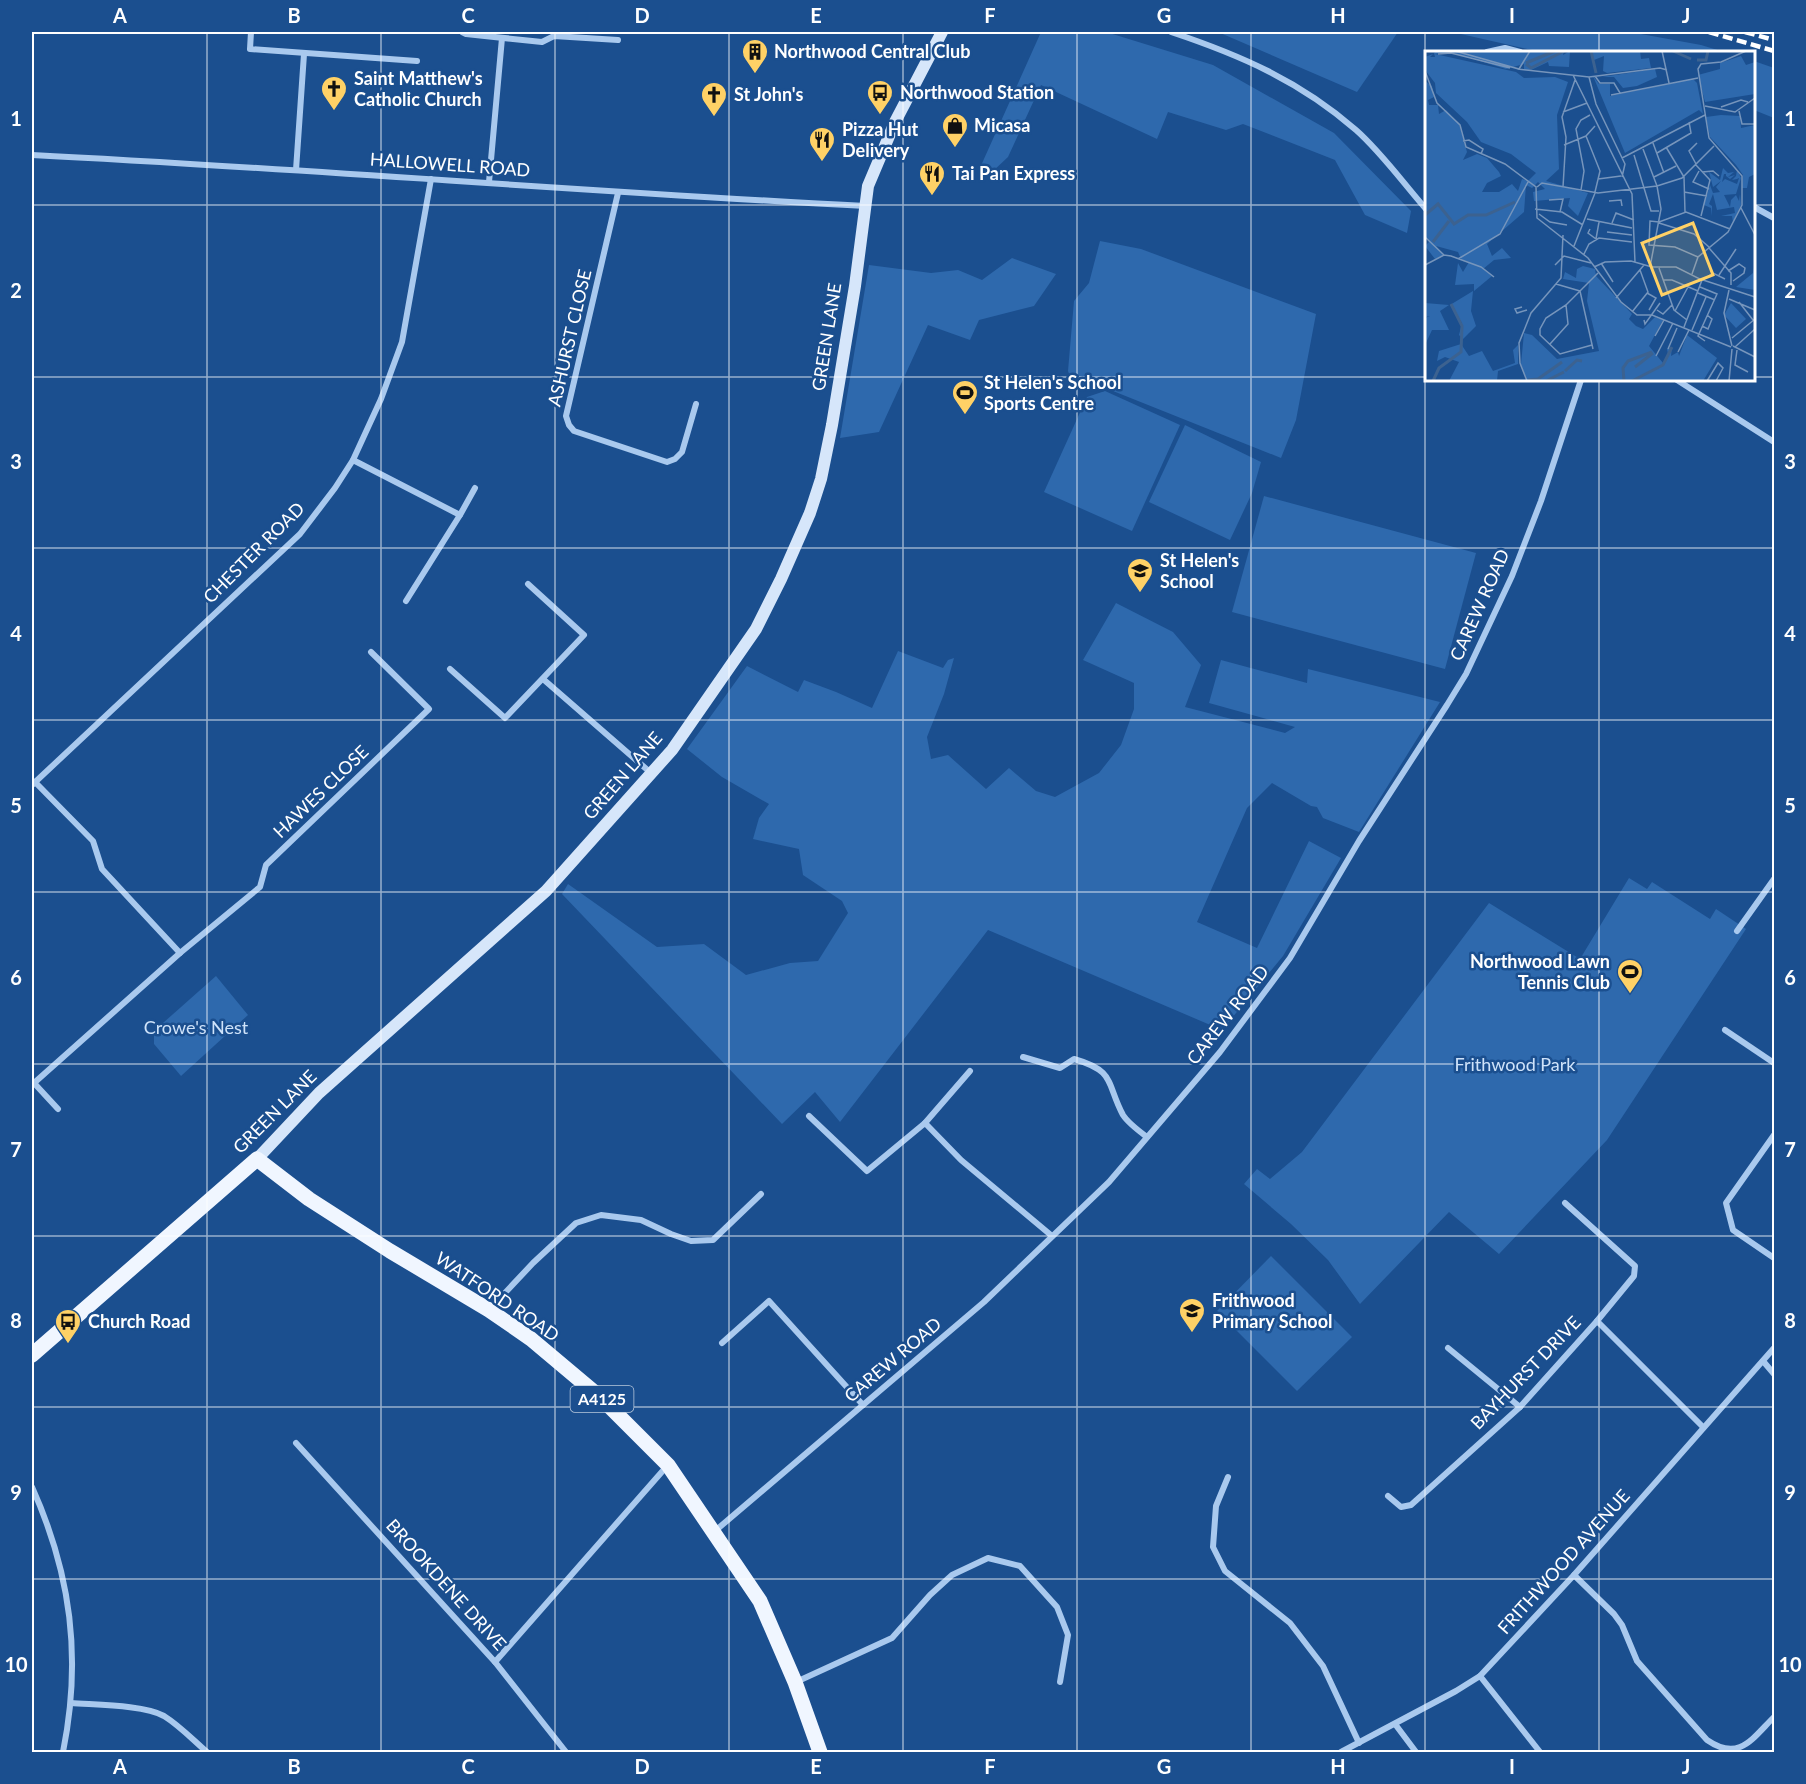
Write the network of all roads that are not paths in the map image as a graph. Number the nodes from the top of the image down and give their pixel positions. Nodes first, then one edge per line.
1 (251, 32) edge
2 (462, 32) edge
3 (942, 32) edge
4 (1171, 32) edge
5 (502, 38) junction
6 (618, 40) dead end
7 (1492, 51) edge
8 (1516, 51) edge
9 (304, 54) junction
10 (417, 61) dead end
11 (32, 155) edge
12 (296, 170) junction
13 (430, 179) junction
14 (489, 182) junction
15 (618, 193) junction
16 (866, 206) junction
17 (1425, 208) edge
18 (1755, 208) edge
19 (1774, 218) edge
20 (1581, 381) edge
21 (1679, 381) edge
22 (696, 404) dead end
23 (1774, 442) edge
24 (353, 460) junction
25 (475, 488) dead end
26 (460, 515) junction
27 (528, 584) dead end
28 (406, 601) dead end
29 (371, 652) dead end
30 (450, 669) dead end
31 (543, 679) junction
32 (651, 773) junction
33 (33, 784) edge
34 (1774, 879) edge
35 (1737, 931) dead end
36 (180, 954) junction
37 (1725, 1030) dead end
38 (1023, 1058) dead end
39 (1774, 1063) edge
40 (970, 1071) dead end
41 (58, 1109) dead end
42 (809, 1116) dead end
43 (925, 1123) junction
44 (1774, 1135) edge
45 (1147, 1137) junction
46 (257, 1159) junction
47 (761, 1194) dead end
48 (1565, 1203) dead end
49 (1052, 1236) junction
50 (1774, 1258) edge
51 (489, 1310) junction
52 (1597, 1321) junction
53 (722, 1343) dead end
54 (1448, 1348) dead end
55 (1774, 1348) edge
56 (32, 1355) edge
57 (1763, 1362) junction
58 (1774, 1374) edge
59 (863, 1405) junction
60 (1520, 1407) junction
61 (1703, 1427) junction
62 (296, 1443) dead end
63 (668, 1465) junction
64 (1228, 1477) dead end
65 (32, 1487) edge
66 (1388, 1496) dead end
67 (714, 1532) junction
68 (1574, 1575) junction
69 (495, 1662) junction
70 (1480, 1676) junction
71 (795, 1682) junction
72 (1060, 1682) dead end
73 (72, 1702) junction
74 (1774, 1717) edge
75 (1395, 1724) junction
76 (1359, 1743) junction
77 (63, 1752) edge
78 (207, 1752) edge
79 (566, 1752) edge
80 (820, 1752) edge
81 (1341, 1752) edge
82 (1416, 1752) edge
83 (1540, 1752) edge

1 - 9 street
2 - 5 street
3 - 16 main road, GREEN LANE
4 - 17 street
5 - 6 street
5 - 14 street
7 - 8 street
9 - 10 street
9 - 12 street
11 - 12 street, HALLOWELL ROAD
12 - 13 street, HALLOWELL ROAD
13 - 14 street, HALLOWELL ROAD
13 - 24 street, CHESTER ROAD
14 - 15 street, HALLOWELL ROAD
15 - 16 street, HALLOWELL ROAD
15 - 22 street, ASHURST CLOSE
16 - 32 main road, GREEN LANE
18 - 19 street
20 - 45 street, CAREW ROAD
21 - 23 street
24 - 26 street
24 - 33 street, CHESTER ROAD
25 - 26 street
26 - 28 street
27 - 31 street
29 - 36 street, HAWES CLOSE
30 - 31 street
31 - 32 street
32 - 46 main road, GREEN LANE
33 - 36 street
34 - 35 street
36 - 41 street
37 - 39 street
38 - 45 street
40 - 43 street
42 - 43 street
43 - 49 street
44 - 50 street
45 - 49 street, CAREW ROAD
46 - 51 main road, WATFORD ROAD / A4125
46 - 56 main road, GREEN LANE
47 - 51 street
48 - 52 street
49 - 59 street, CAREW ROAD
51 - 63 main road, WATFORD ROAD / A4125
52 - 60 street, BAYHURST DRIVE
52 - 61 street, BAYHURST DRIVE
53 - 59 street
54 - 60 street
55 - 57 street, FRITHWOOD AVENUE
57 - 58 street
57 - 61 street, FRITHWOOD AVENUE
59 - 67 street, CAREW ROAD
60 - 66 street, BAYHURST DRIVE
61 - 68 street, FRITHWOOD AVENUE
62 - 69 street, BROOKDENE DRIVE
63 - 67 main road, WATFORD ROAD / A4125
63 - 69 street
64 - 76 street
65 - 73 street
67 - 71 main road, WATFORD ROAD / A4125
68 - 70 street, FRITHWOOD AVENUE
68 - 74 street
69 - 79 street, BROOKDENE DRIVE
70 - 75 street, FRITHWOOD AVENUE
70 - 83 street
71 - 72 street
71 - 80 main road, WATFORD ROAD / A4125
73 - 77 street
73 - 78 street
75 - 76 street, FRITHWOOD AVENUE
75 - 82 street
76 - 81 street, FRITHWOOD AVENUE

